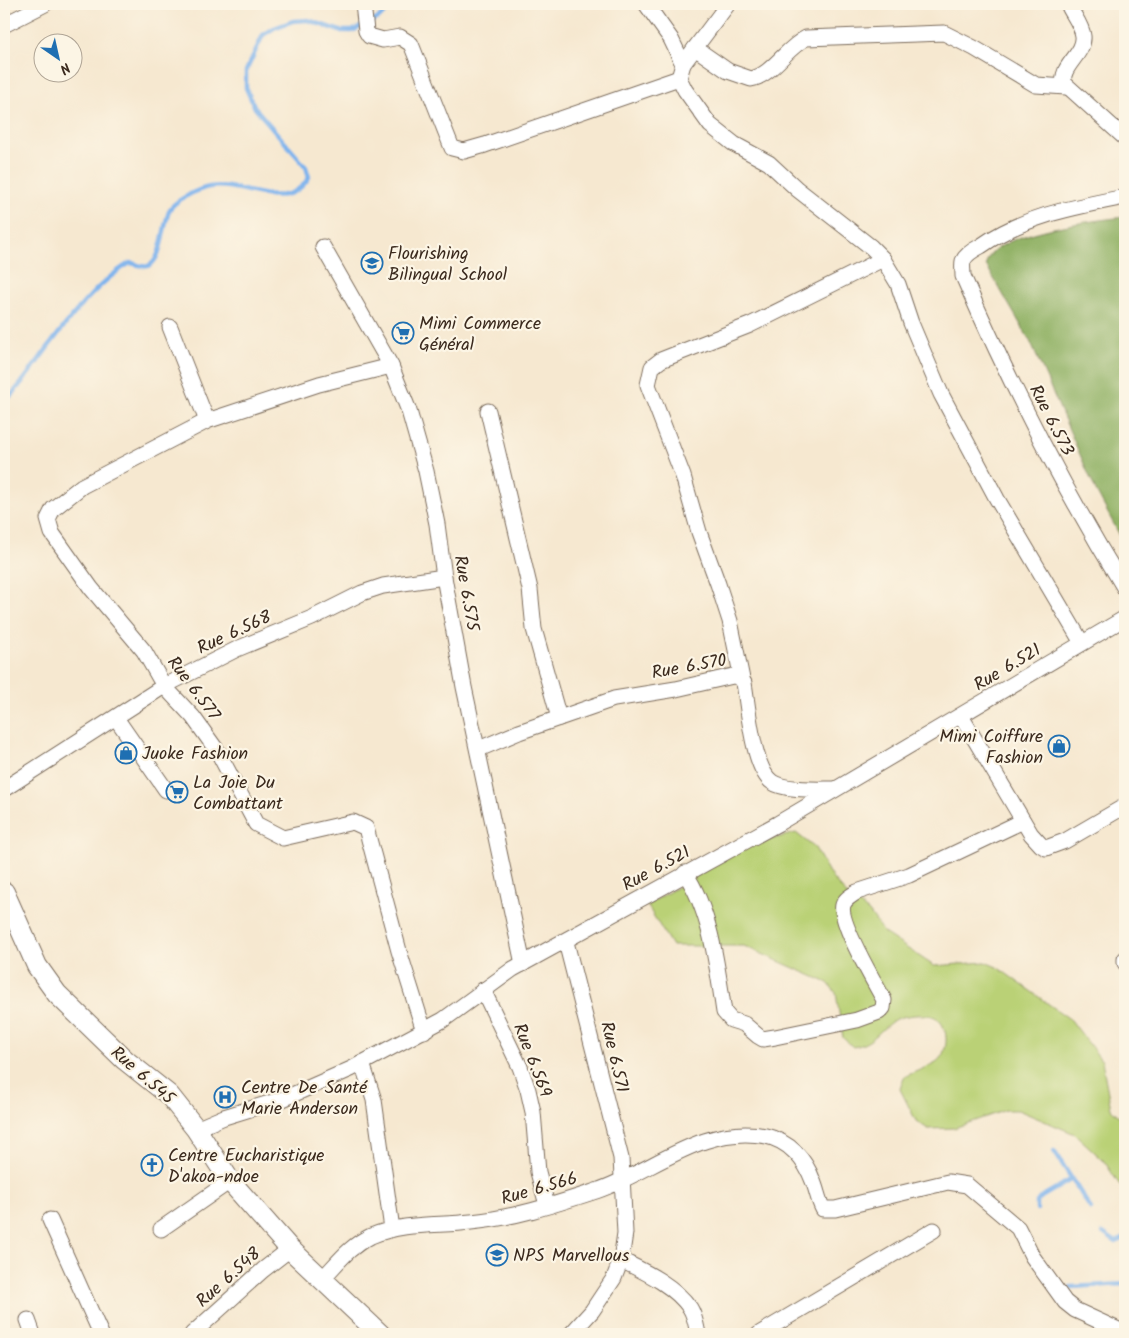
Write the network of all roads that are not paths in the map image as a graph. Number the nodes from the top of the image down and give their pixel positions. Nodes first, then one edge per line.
1 (45, 4) edge
2 (362, 4) edge
3 (646, 4) edge
4 (728, 4) edge
5 (1068, 4) edge
6 (20, 10) edge
7 (4, 26) edge
8 (695, 48) junction
9 (681, 71) junction
10 (1066, 87) junction
11 (1125, 138) edge
12 (1125, 198) edge
13 (323, 247) dead end
14 (883, 259) junction
15 (170, 327) dead end
16 (391, 366) junction
17 (488, 412) dead end
18 (207, 421) junction
19 (444, 577) junction
20 (1125, 589) edge
21 (1125, 618) edge
22 (1082, 643) junction
23 (742, 679) junction
24 (164, 686) junction
25 (962, 716) junction
26 (116, 718) junction
27 (560, 718) junction
28 (479, 749) junction
29 (4, 789) edge
30 (834, 789) junction
31 (166, 790) dead end
32 (1125, 806) edge
33 (1023, 821) junction
34 (685, 873) junction
35 (4, 892) edge
36 (566, 942) junction
37 (523, 964) junction
38 (482, 990) junction
39 (424, 1031) junction
40 (362, 1063) junction
41 (196, 1129) junction
42 (622, 1180) junction
43 (230, 1181) junction
44 (547, 1205) junction
45 (50, 1220) dead end
46 (161, 1229) dead end
47 (392, 1229) junction
48 (934, 1230) dead end
49 (290, 1249) junction
50 (621, 1260) junction
51 (320, 1280) junction
52 (1125, 1333) edge
53 (102, 1334) edge
54 (192, 1334) edge
55 (380, 1334) edge
56 (571, 1334) edge
57 (698, 1334) edge
58 (758, 1334) edge

1 - 6 street
2 - 9 street
3 - 9 street
4 - 8 street
5 - 10 street
6 - 7 street
8 - 9 street
8 - 10 street
9 - 14 street
10 - 11 street
12 - 20 street, Rue 6.573
13 - 16 street, Rue 6.575
14 - 22 street
14 - 23 street
15 - 18 street
16 - 18 street
16 - 19 street, Rue 6.575
17 - 27 street
18 - 24 street, Rue 6.577
19 - 24 street, Rue 6.568
19 - 28 street, Rue 6.575
21 - 22 street, Rue 6.521
22 - 25 street, Rue 6.521
23 - 27 street, Rue 6.570
23 - 30 street, Rue 6.570
24 - 26 street, Rue 6.568
24 - 39 street, Rue 6.577
25 - 30 street, Rue 6.521
25 - 33 street
26 - 29 street, Rue 6.568
26 - 31 street
27 - 28 street, Rue 6.570
28 - 37 street, Rue 6.575
30 - 34 street, Rue 6.521
32 - 33 street
33 - 34 street
34 - 36 street, Rue 6.521
35 - 41 street, Rue 6.545
36 - 37 street, Rue 6.521
36 - 42 street, Rue 6.571
37 - 38 street, Rue 6.521
38 - 39 street, Rue 6.521
38 - 44 street, Rue 6.569
39 - 40 street, Rue 6.521
40 - 41 street, Rue 6.521
40 - 47 street
41 - 43 street, Rue 6.545
42 - 44 street, Rue 6.566
42 - 50 street, Rue 6.571
42 - 52 street, Rue 6.566
43 - 46 street
43 - 49 street, Rue 6.545
44 - 47 street, Rue 6.566
45 - 53 street
47 - 51 street, Rue 6.566
48 - 58 street
49 - 51 street, Rue 6.545
49 - 54 street, Rue 6.548
50 - 56 street, Rue 6.571
50 - 57 street
51 - 55 street, Rue 6.545

